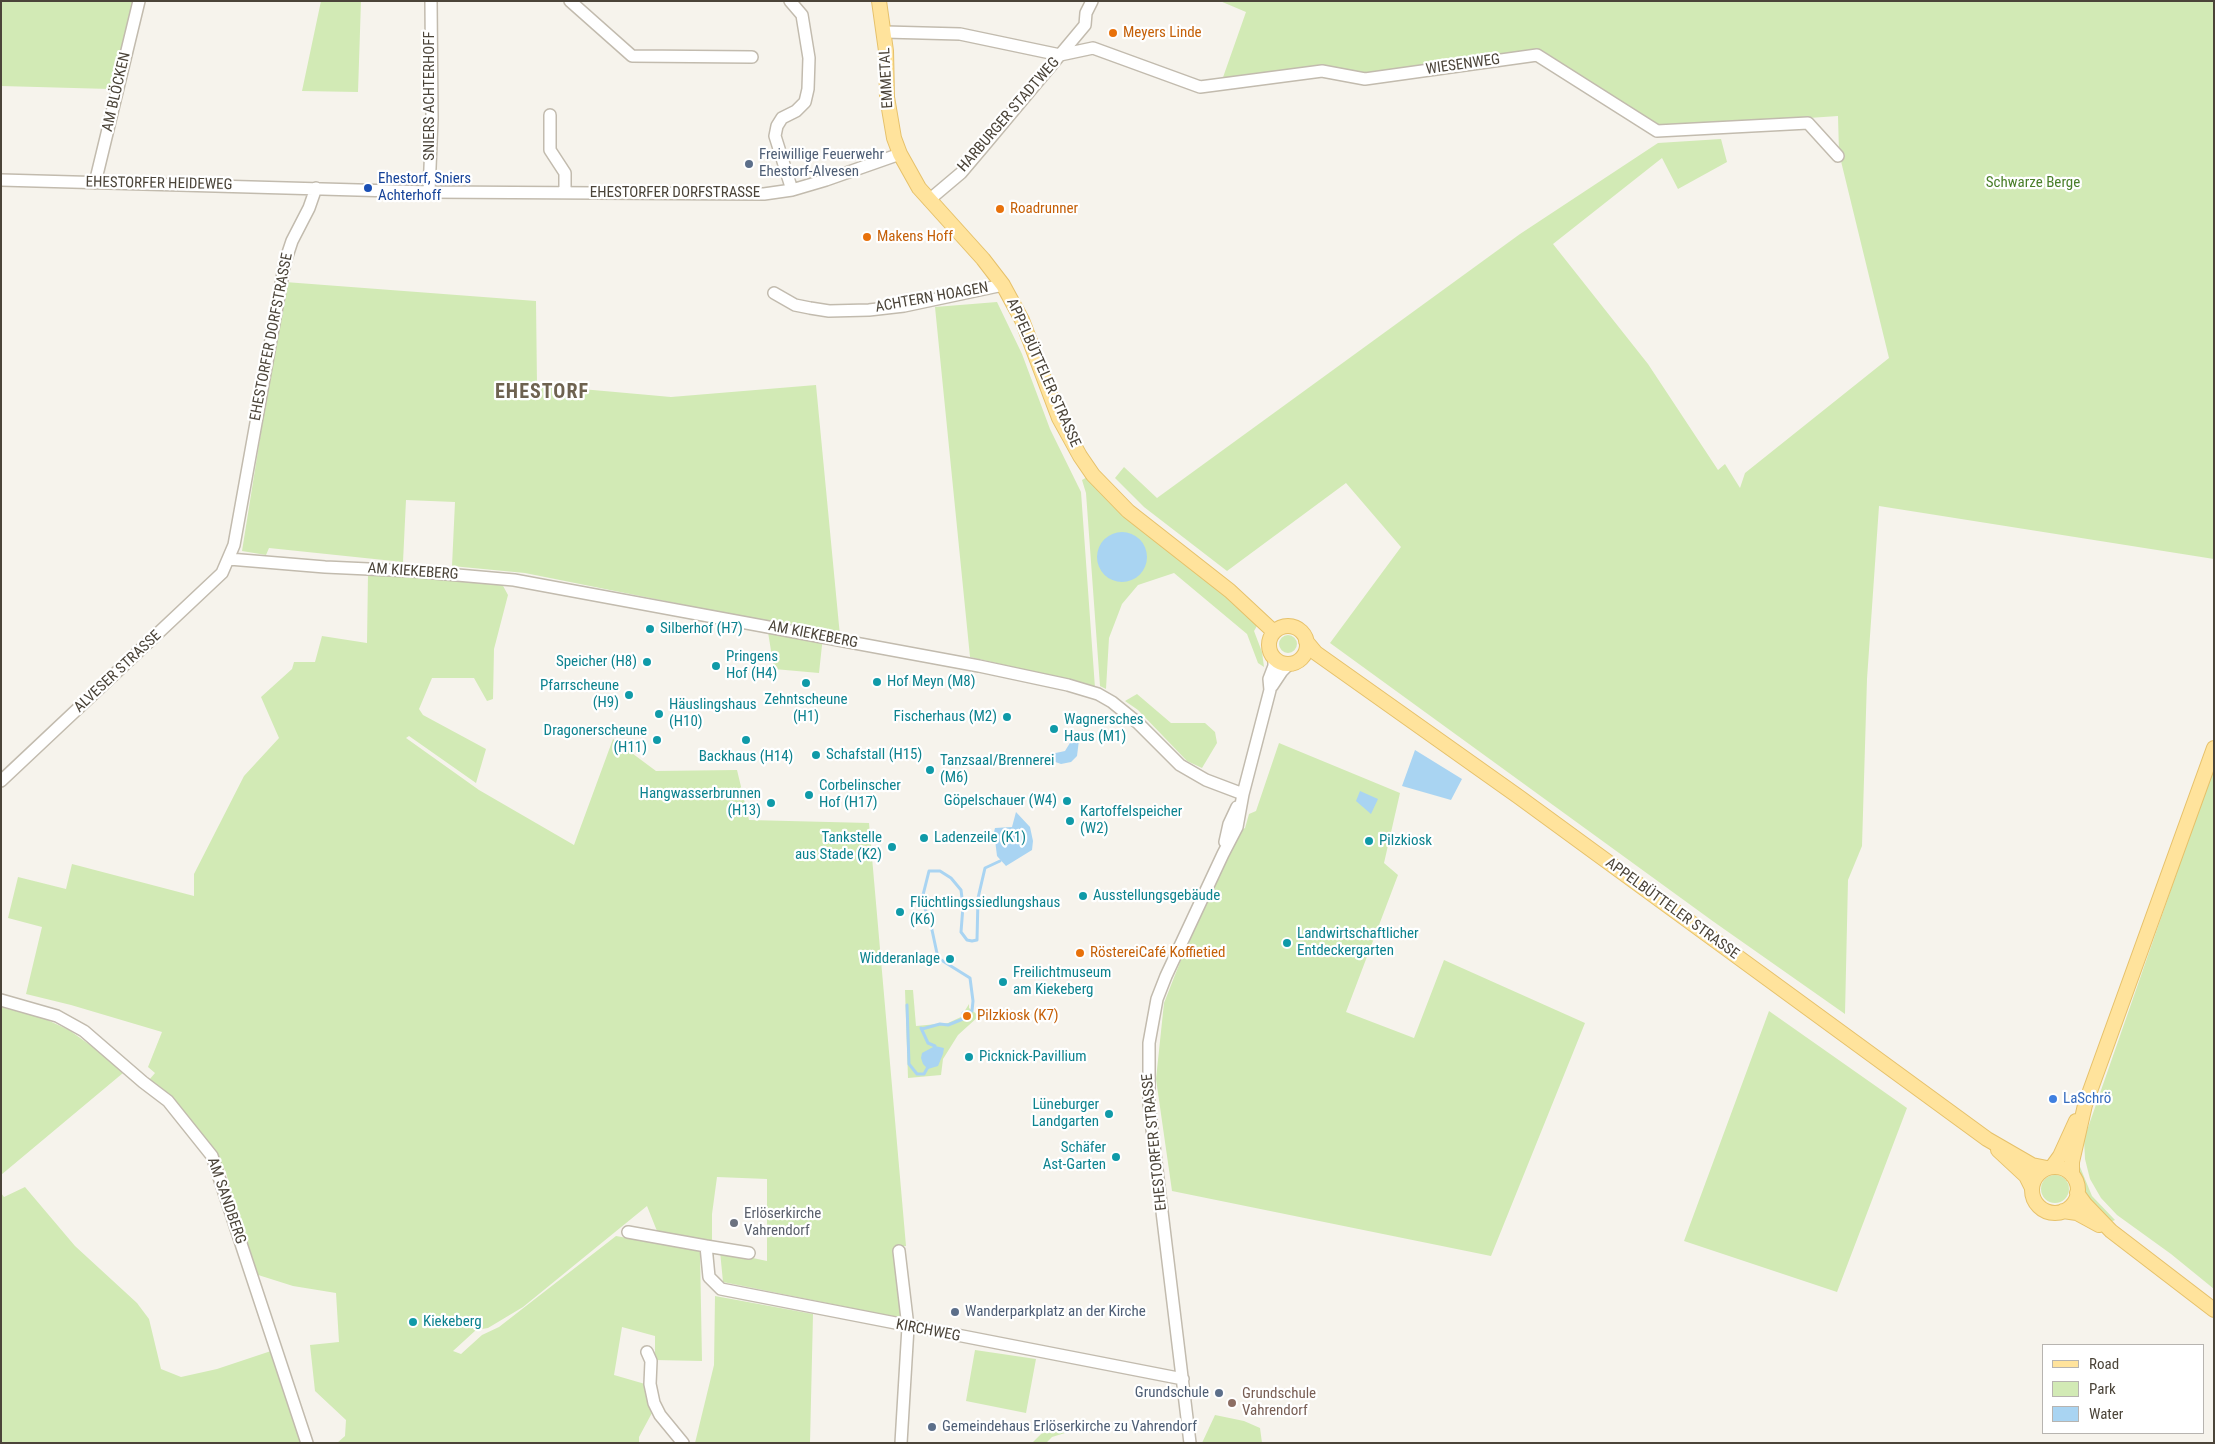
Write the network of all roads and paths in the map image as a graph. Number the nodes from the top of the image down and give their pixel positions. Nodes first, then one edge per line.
1 (139, 1) edge
2 (431, 1) edge
3 (570, 1) edge
4 (790, 1) edge
5 (879, 1) edge
6 (1092, 1) edge
7 (885, 32) junction
8 (1060, 55) junction
9 (752, 57) dead end
10 (550, 115) dead end
11 (900, 154) junction
12 (1838, 156) dead end
13 (1, 180) edge
14 (95, 182) junction
15 (316, 188) junction
16 (792, 190) junction
17 (429, 192) junction
18 (565, 193) junction
19 (929, 200) junction
20 (1003, 285) junction
21 (774, 293) dead end
22 (229, 559) junction
23 (1274, 632) junction
24 (1306, 641) junction
25 (1274, 657) junction
26 (1294, 662) junction
27 (1356, 680) junction
28 (1270, 690) junction
29 (2214, 748) edge
30 (1, 781) edge
31 (1243, 794) junction
32 (1, 1000) edge
33 (2085, 1105) junction
34 (1987, 1139) junction
35 (2049, 1168) junction
36 (2072, 1175) junction
37 (2032, 1188) junction
38 (2077, 1193) junction
39 (2063, 1211) junction
40 (2111, 1231) junction
41 (628, 1232) dead end
42 (706, 1246) junction
43 (899, 1251) dead end
44 (748, 1253) dead end
45 (2214, 1310) edge
46 (908, 1327) junction
47 (647, 1352) dead end
48 (1183, 1379) junction
49 (307, 1443) edge
50 (683, 1443) edge
51 (901, 1443) edge
52 (1190, 1443) edge

1 - 14 street, AM BLÖCKEN
2 - 17 street, SNIERS ACHTERHOFF
3 - 9 street
4 - 16 street
5 - 7 main road, EMMETAL
6 - 8 street, HARBURGER STADTWEG
7 - 8 street
7 - 11 main road, EMMETAL
8 - 12 street, WIESENWEG
8 - 19 street, HARBURGER STADTWEG
10 - 18 street
11 - 16 street, EHESTORFER DORFSTRASSE
11 - 19 main road, APPELBÜTTELER STRASSE
13 - 14 street, EHESTORFER HEIDEWEG
14 - 15 street, EHESTORFER HEIDEWEG
15 - 17 street, EHESTORFER DORFSTRASSE
15 - 22 street, EHESTORFER DORFSTRASSE
16 - 18 street, EHESTORFER DORFSTRASSE
17 - 18 street, EHESTORFER DORFSTRASSE
19 - 20 main road, APPELBÜTTELER STRASSE
20 - 21 street, ACHTERN HOAGEN
20 - 23 main road, APPELBÜTTELER STRASSE
22 - 30 street, ALVESER STRASSE
22 - 31 street, AM KIEKEBERG
23 - 24 main road
23 - 25 main road
24 - 26 main road
24 - 27 main road, APPELBÜTTELER STRASSE
25 - 26 main road
25 - 28 street, EHESTORFER STRASSE
26 - 27 main road, APPELBÜTTELER STRASSE
26 - 28 street, EHESTORFER STRASSE
27 - 34 main road, APPELBÜTTELER STRASSE
28 - 31 street, EHESTORFER STRASSE
29 - 33 main road
31 - 48 street, EHESTORFER STRASSE
32 - 49 street, AM SANDBERG
33 - 35 main road
33 - 36 main road
34 - 35 main road, APPELBÜTTELER STRASSE
34 - 37 main road, APPELBÜTTELER STRASSE
35 - 36 main road
35 - 37 main road
36 - 38 main road
37 - 39 main road
38 - 39 main road
38 - 40 main road
39 - 40 main road
40 - 45 main road
41 - 42 street
42 - 44 street
42 - 46 street, KIRCHWEG
43 - 46 street
46 - 48 street, KIRCHWEG
46 - 51 street
47 - 50 street
48 - 52 street, EHESTORFER STRASSE

